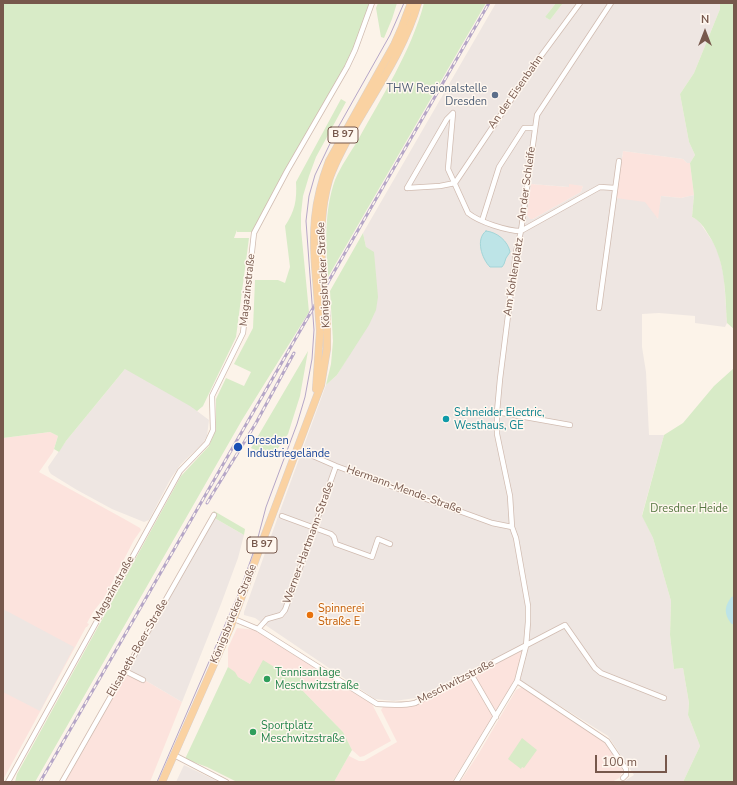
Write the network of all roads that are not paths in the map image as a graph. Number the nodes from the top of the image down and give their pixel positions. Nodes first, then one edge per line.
1 (372, 3) edge
2 (411, 3) edge
3 (418, 3) edge
4 (580, 3) edge
5 (611, 3) edge
6 (535, 128) junction
7 (619, 161) dead end
8 (455, 183) junction
9 (615, 188) junction
10 (482, 220) junction
11 (521, 231) junction
12 (599, 308) dead end
13 (315, 399) junction
14 (497, 412) junction
15 (570, 425) dead end
16 (297, 449) junction
17 (336, 466) junction
18 (214, 515) dead end
19 (282, 516) dead end
20 (512, 527) junction
21 (315, 528) junction
22 (390, 544) dead end
23 (234, 619) junction
24 (258, 629) junction
25 (526, 646) junction
26 (125, 671) junction
27 (471, 674) junction
28 (143, 680) dead end
29 (517, 681) junction
30 (664, 698) dead end
31 (496, 717) junction
32 (174, 755) junction
33 (622, 778) dead end
34 (8, 782) edge
35 (62, 782) edge
36 (162, 782) edge
37 (226, 782) edge
38 (456, 782) edge

1 - 34 street, Magazinstraße
2 - 13 main road, Königsbrücker Straße / B 97, bridge
3 - 13 main road, Königsbrücker Straße / B 97, bridge
4 - 8 street, An der Eisenbahn
5 - 6 street, An der Schleife
6 - 10 street, An der Schleife
6 - 11 street, An der Schleife
7 - 9 street
8 - 8 street
8 - 10 street, Am Kohlenplatz
9 - 11 street, An der Schleife
9 - 12 street
10 - 11 street, Am Kohlenplatz
11 - 14 street, Am Kohlenplatz
13 - 16 main road, Königsbrücker Straße / B 97
14 - 15 street
14 - 20 street, Am Kohlenplatz
16 - 17 street, Hermann-Mende-Straße
16 - 23 main road, Königsbrücker Straße / B 97
17 - 20 street, Hermann-Mende-Straße
17 - 21 street, Werner-Hartmann-Straße
18 - 26 street, Elisabeth-Boer-Straße
19 - 21 street
20 - 25 street, Am Kohlenplatz
21 - 22 street
21 - 24 street, Werner-Hartmann-Straße
23 - 24 street, Meschwitzstraße
23 - 32 main road, Königsbrücker Straße / B 97
24 - 27 street, Meschwitzstraße
25 - 27 street, Meschwitzstraße
25 - 29 street, Am Kohlenplatz
25 - 30 street, Meschwitzstraße
26 - 28 street
26 - 35 street, Elisabeth-Boer-Straße
27 - 31 street
29 - 31 street, Am Kohlenplatz
29 - 33 street
31 - 38 street, Am Kohlenplatz
32 - 36 main road, Königsbrücker Straße / B 97
32 - 37 street

